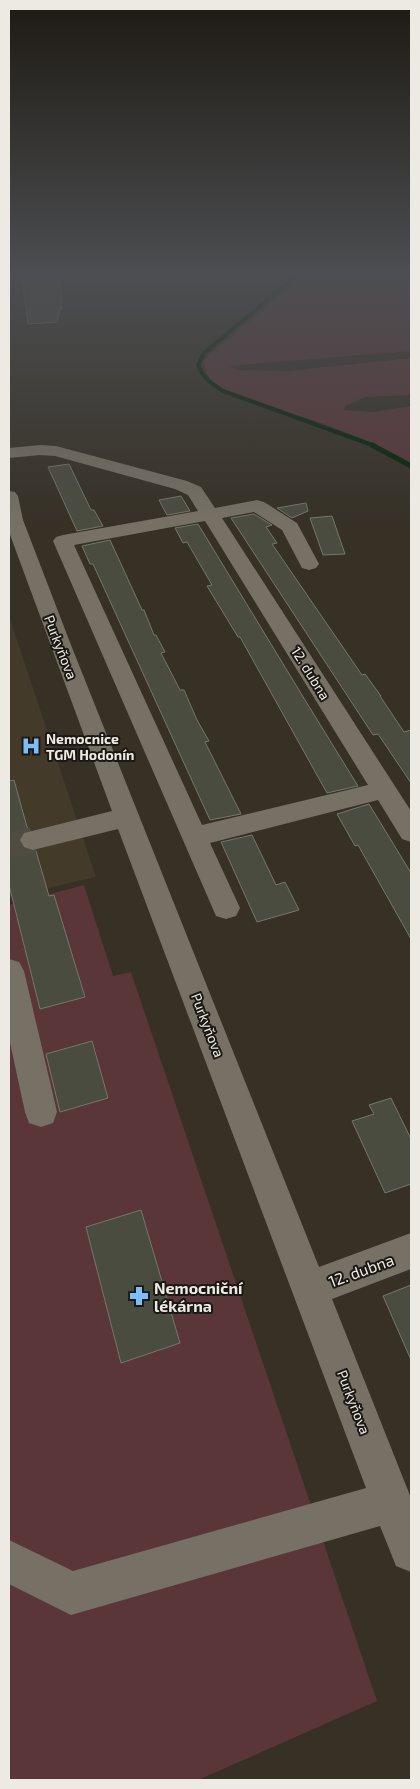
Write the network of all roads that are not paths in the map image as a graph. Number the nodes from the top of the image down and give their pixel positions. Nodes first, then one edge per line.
1 (9, 453) edge
2 (11, 512) edge
3 (210, 515) junction
4 (309, 564) dead end
5 (384, 790) junction
6 (127, 817) junction
7 (411, 832) edge
8 (194, 837) junction
9 (33, 840) tunnel mouth
10 (226, 908) dead end
11 (9, 971) edge
12 (41, 1112) dead end
13 (411, 1251) edge
14 (310, 1289) junction
15 (392, 1502) junction
16 (411, 1551) edge
17 (9, 1562) edge

1 - 3 street, 12. dubna
2 - 6 street, Purkyňova
3 - 4 street
3 - 5 street, 12. dubna
3 - 8 street
5 - 7 street, 12. dubna
5 - 8 street
6 - 9 street
6 - 14 street, Purkyňova
8 - 10 street
11 - 12 street
13 - 14 street, 12. dubna
14 - 15 street, Purkyňova
15 - 16 street, Purkyňova
15 - 17 street

